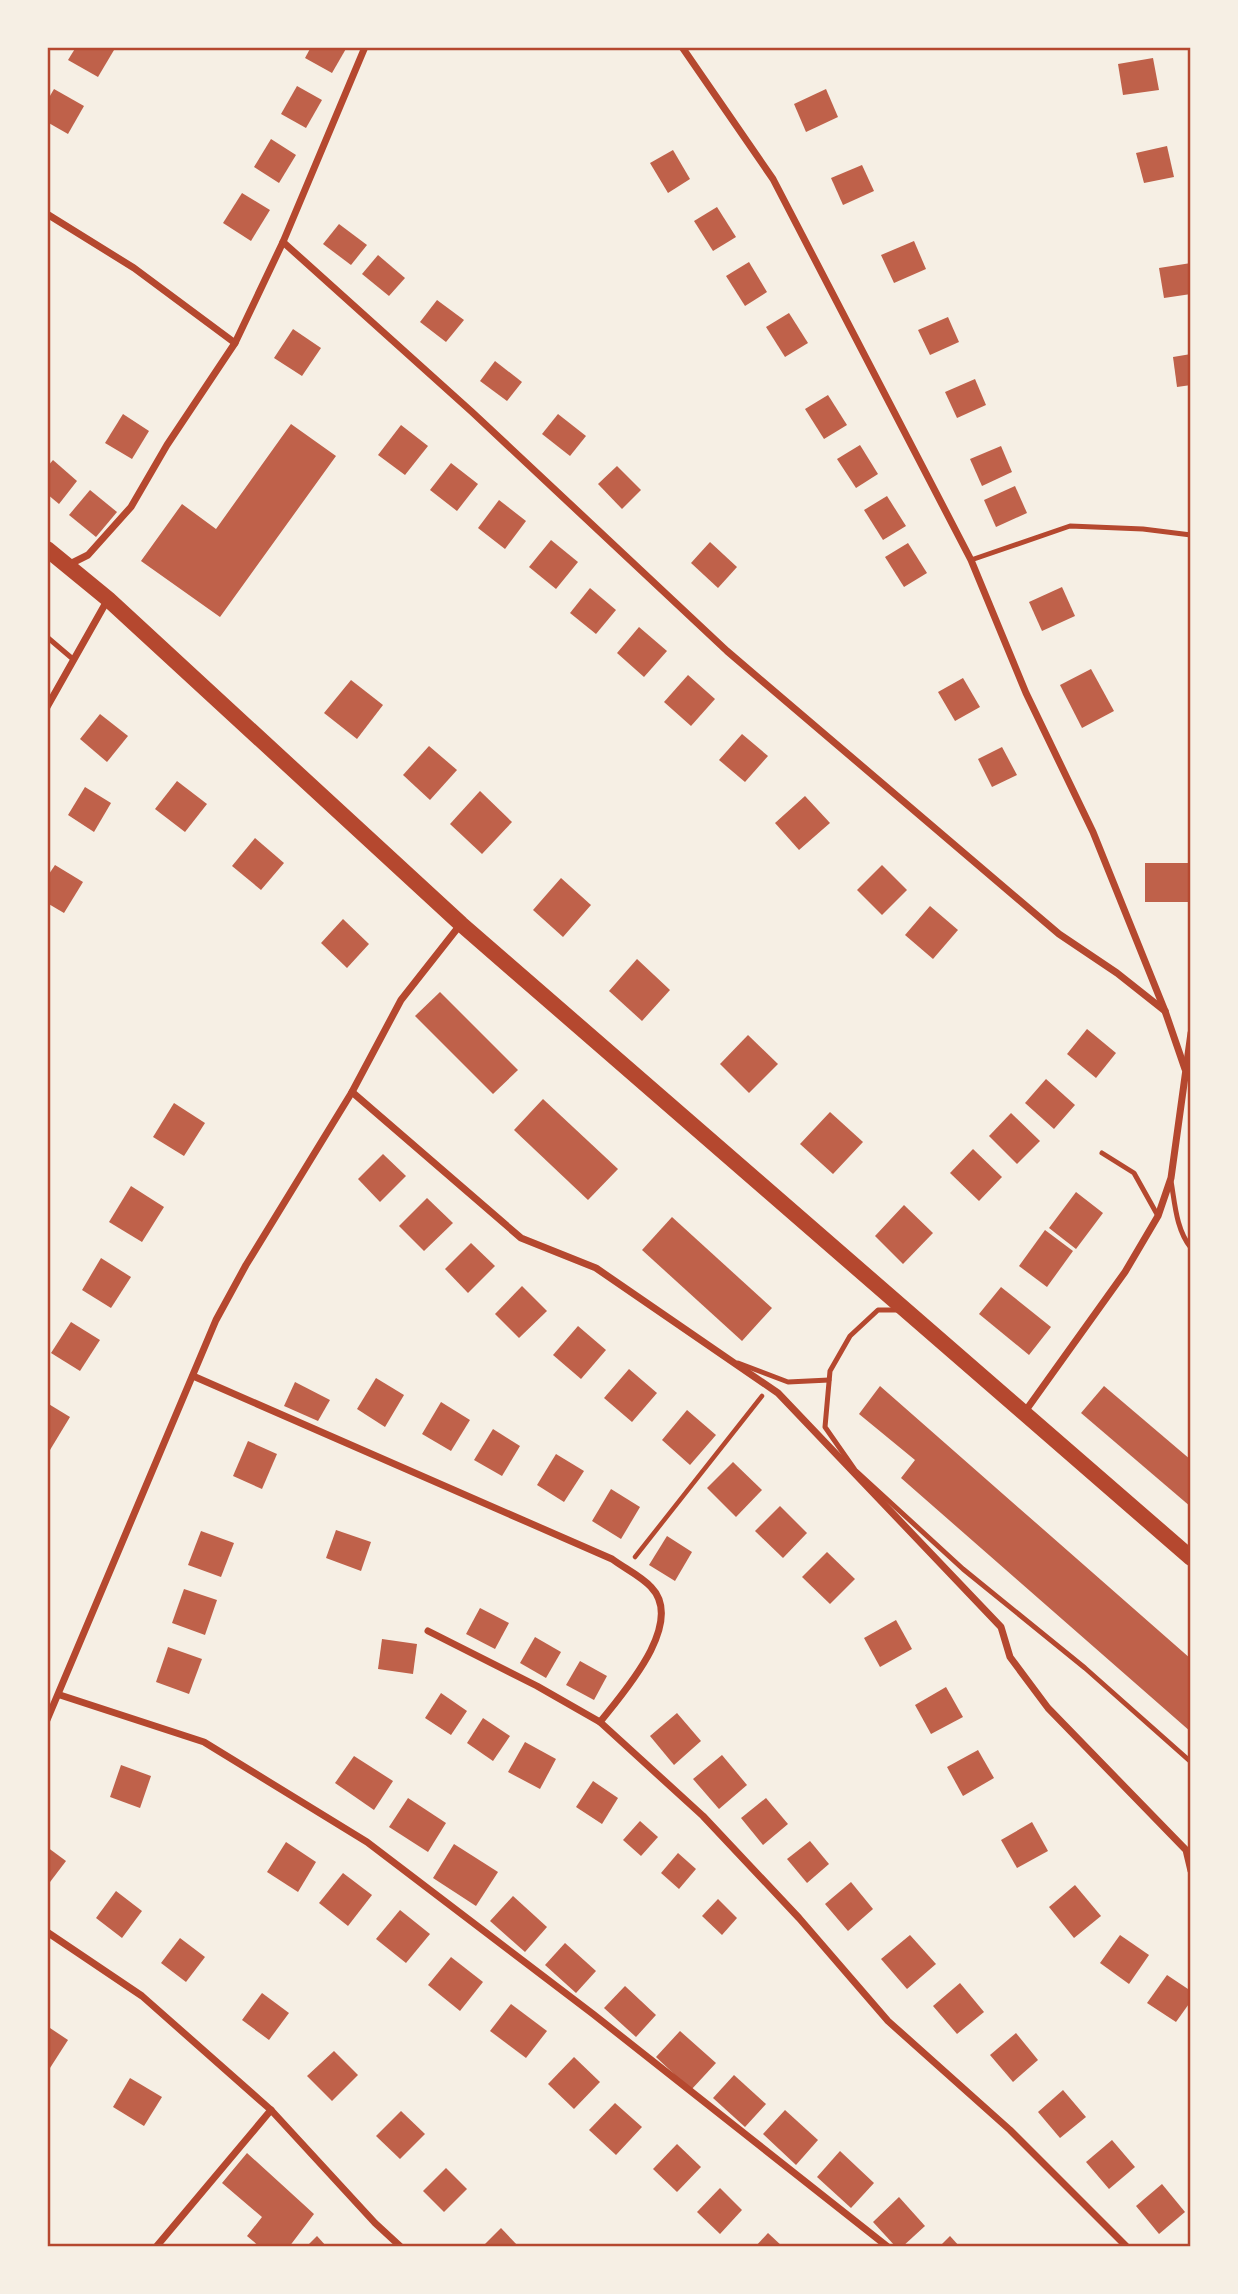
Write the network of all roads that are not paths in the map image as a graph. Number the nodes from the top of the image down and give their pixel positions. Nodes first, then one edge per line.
1 (365, 47) edge
2 (682, 47) edge
3 (47, 214) edge
4 (283, 242) junction
5 (235, 343) junction
6 (1191, 535) edge
7 (47, 549) edge
8 (971, 561) junction
9 (67, 565) junction
10 (108, 599) junction
11 (47, 637) edge
12 (74, 660) junction
13 (47, 707) edge
14 (461, 924) junction
15 (1165, 1011) junction
16 (1191, 1033) edge
17 (1185, 1069) junction
18 (352, 1092) junction
19 (1102, 1153) dead end
20 (1171, 1178) junction
21 (1158, 1216) junction
22 (1191, 1248) edge
23 (906, 1310) junction
24 (730, 1360) junction
25 (193, 1376) junction
26 (829, 1380) junction
27 (1023, 1413) junction
28 (1191, 1558) edge
29 (428, 1631) dead end
30 (60, 1695) junction
31 (47, 1720) edge
32 (600, 1722) junction
33 (1191, 1762) edge
34 (1189, 1850) edge
35 (1191, 1871) edge
36 (47, 1932) edge
37 (271, 2110) junction
38 (156, 2247) edge
39 (401, 2247) edge
40 (888, 2247) edge
41 (1127, 2247) edge

1 - 4 street
2 - 8 street
3 - 5 street
4 - 5 street
4 - 15 street
5 - 9 street
6 - 8 lane
7 - 9 main road
8 - 15 street
9 - 10 main road
10 - 12 street
10 - 14 main road
11 - 12 lane
12 - 13 street
14 - 18 street
14 - 23 main road
15 - 17 street
16 - 17 street
17 - 20 street
18 - 24 street
18 - 25 street
19 - 21 lane
20 - 21 street
20 - 22 lane
21 - 27 street
23 - 26 lane
23 - 27 main road
24 - 26 lane
24 - 34 street
25 - 30 street
25 - 32 street
26 - 33 lane
27 - 28 main road
29 - 32 street
30 - 31 street
30 - 40 street
32 - 41 street
34 - 35 street
36 - 37 street
37 - 38 street
37 - 39 street

